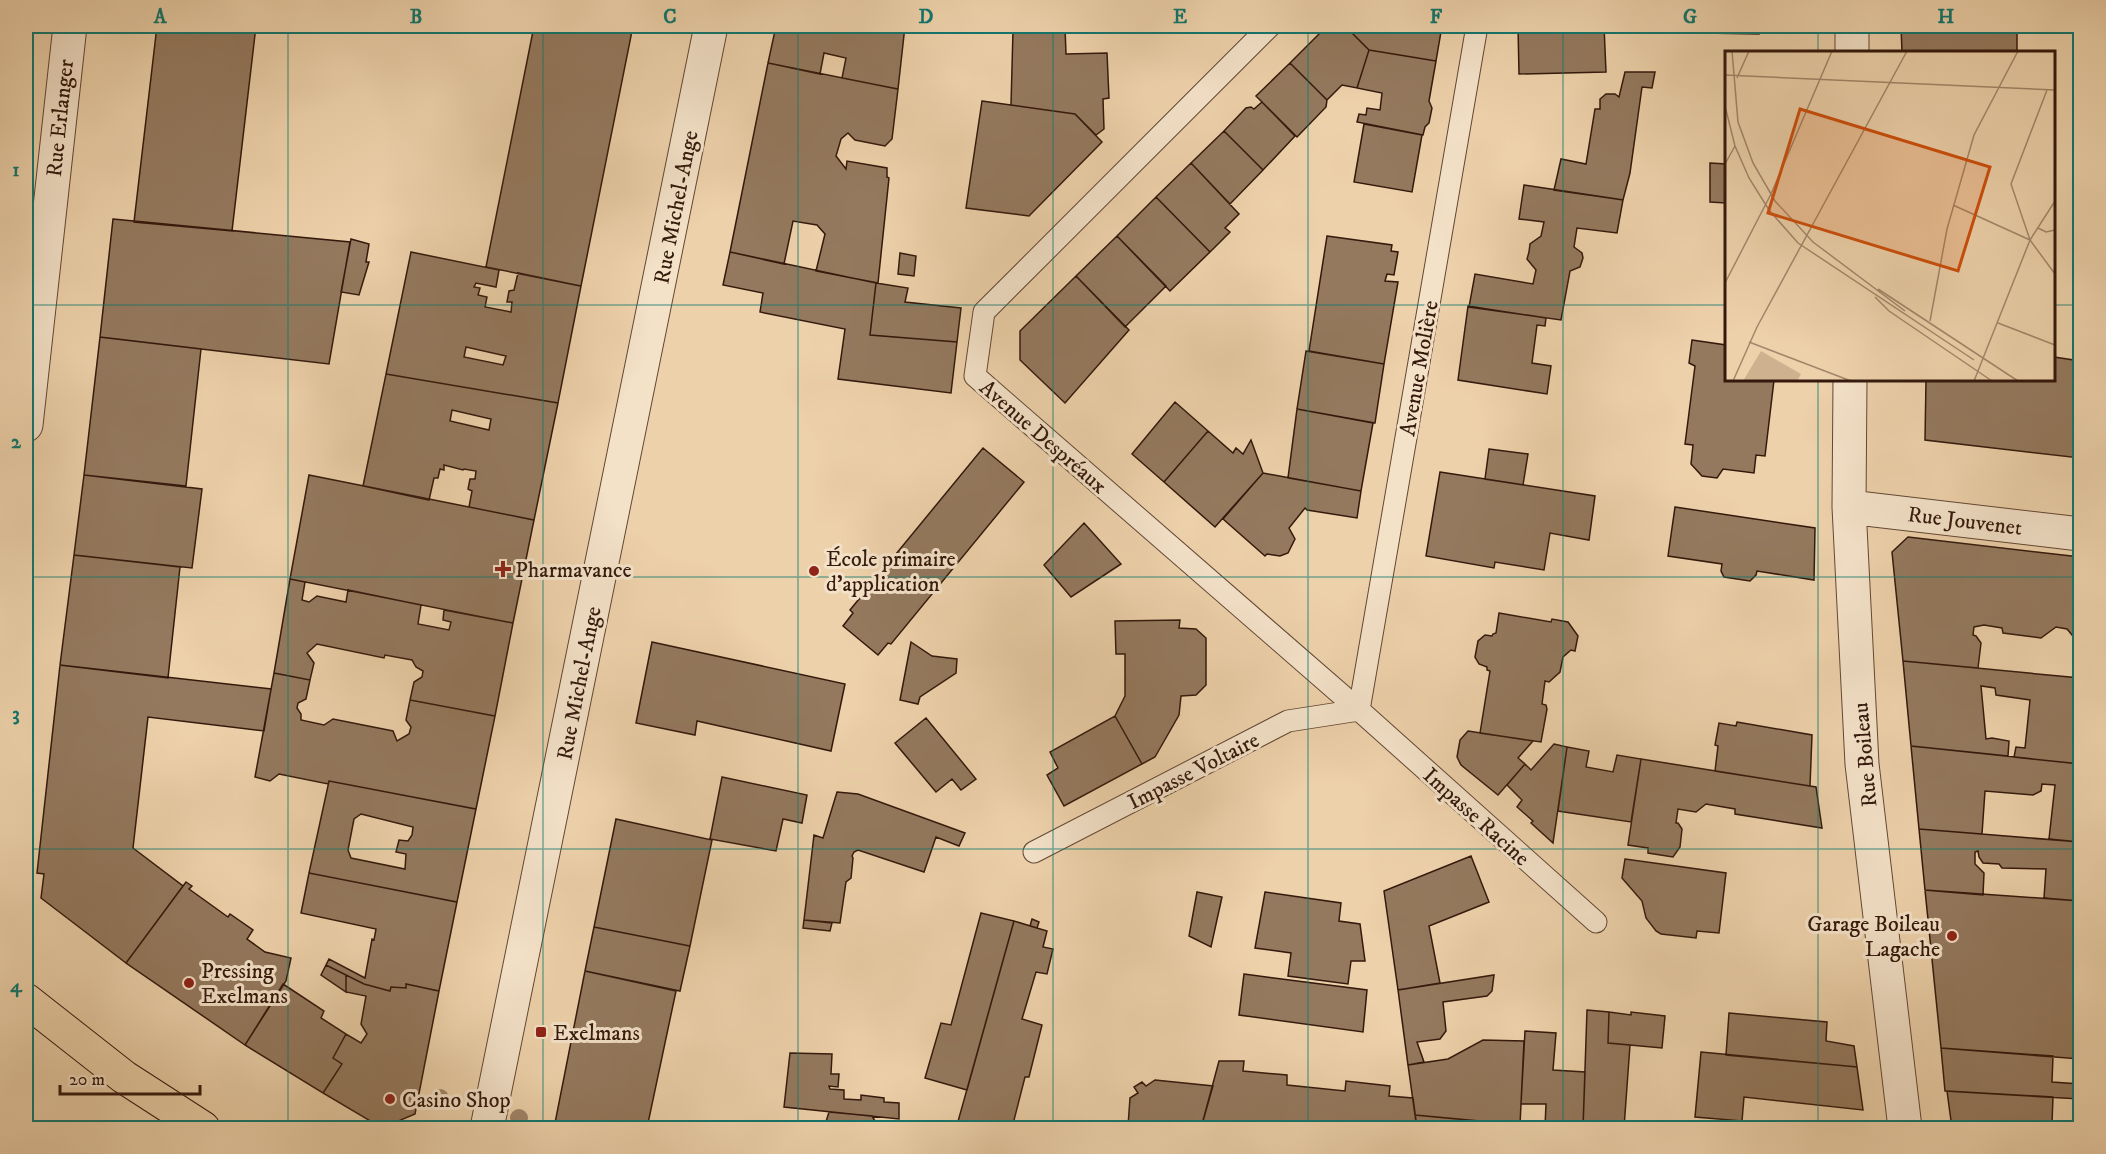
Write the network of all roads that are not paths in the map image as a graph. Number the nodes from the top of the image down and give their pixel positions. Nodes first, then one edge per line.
1 (70, 26) edge
2 (711, 26) edge
3 (1270, 26) edge
4 (1477, 26) edge
5 (1852, 26) edge
6 (1852, 51) edge
7 (1850, 381) edge
8 (26, 425) edge
9 (1849, 507) junction
10 (2080, 534) edge
11 (1359, 710) junction
12 (1034, 852) dead end
13 (1596, 922) dead end
14 (26, 1000) edge
15 (203, 1128) edge
16 (487, 1128) edge
17 (1905, 1128) edge

1 - 8 street, Rue Erlanger
2 - 16 street, Rue Michel-Ange
3 - 11 lane, Avenue Despréaux
4 - 11 lane, Avenue Molière
5 - 6 street
7 - 9 street, Rue Boileau
9 - 10 street, Rue Jouvenet
9 - 17 street, Rue Boileau
11 - 12 lane, Impasse Voltaire
11 - 13 lane, Impasse Racine
14 - 15 main road

